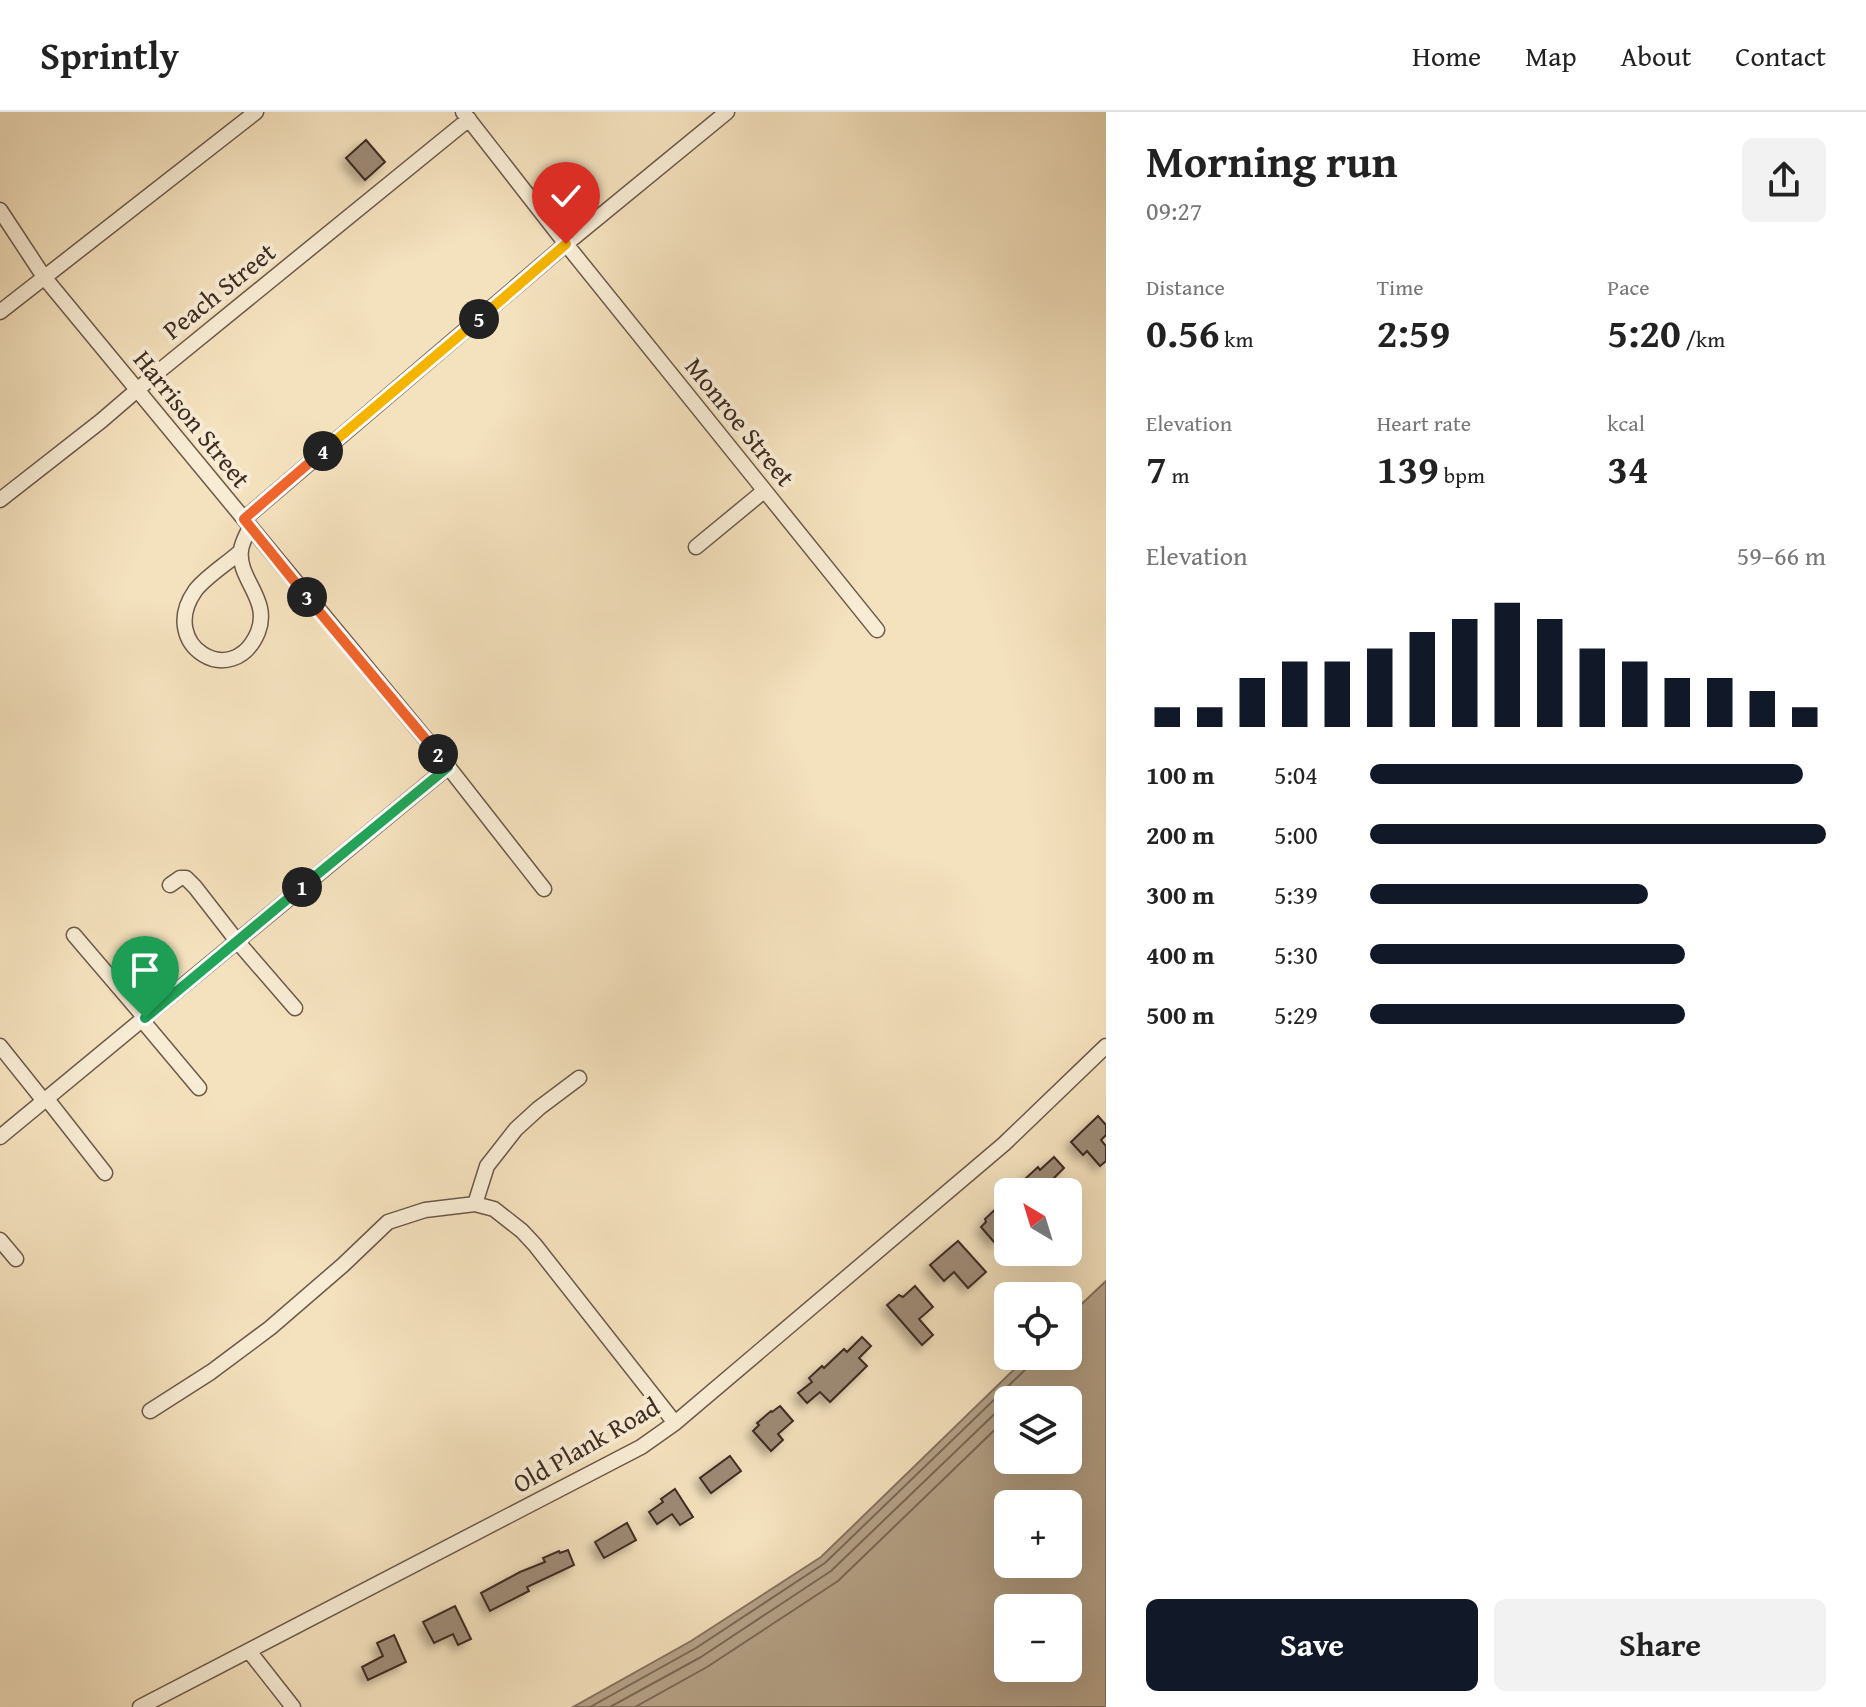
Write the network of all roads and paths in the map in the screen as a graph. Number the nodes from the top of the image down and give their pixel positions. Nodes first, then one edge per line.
1 (256, 112) edge
2 (727, 112) edge
3 (466, 116) edge
4 (0, 210) edge
5 (566, 244) junction
6 (44, 277) junction
7 (0, 312) edge
8 (137, 390) junction
9 (764, 491) junction
10 (0, 500) edge
11 (247, 523) junction
12 (696, 547) dead end
13 (241, 551) junction
14 (877, 630) dead end
15 (448, 767) junction
16 (170, 885) dead end
17 (544, 889) dead end
18 (74, 935) dead end
19 (237, 941) junction
20 (295, 1008) dead end
21 (143, 1019) junction
22 (0, 1046) edge
23 (1106, 1046) edge
24 (579, 1078) dead end
25 (199, 1088) dead end
26 (45, 1100) junction
27 (0, 1137) edge
28 (105, 1173) dead end
29 (475, 1204) junction
30 (0, 1240) edge
31 (16, 1259) dead end
32 (150, 1411) dead end
33 (675, 1423) junction
34 (249, 1651) junction
35 (140, 1707) edge
36 (293, 1707) edge

1 - 6 street
2 - 5 street
3 - 5 street, Monroe Street
3 - 8 street, Peach Street
4 - 6 street, Harrison Street
5 - 9 street, Monroe Street
5 - 11 street
6 - 7 street
6 - 8 street, Harrison Street
8 - 10 street, Peach Street
8 - 11 street, Harrison Street
9 - 12 street
9 - 14 street, Monroe Street
11 - 13 street
11 - 15 street, Harrison Street
13 - 13 street
15 - 17 street, Harrison Street
15 - 19 street
16 - 19 street
18 - 21 street
19 - 20 street
19 - 21 street
21 - 25 street
21 - 26 street
22 - 26 street
23 - 33 street, Old Plank Road
24 - 29 street
26 - 27 street
26 - 28 street
29 - 32 street
29 - 33 street
30 - 31 street
33 - 34 street, Old Plank Road
34 - 35 street, Old Plank Road
34 - 36 street

